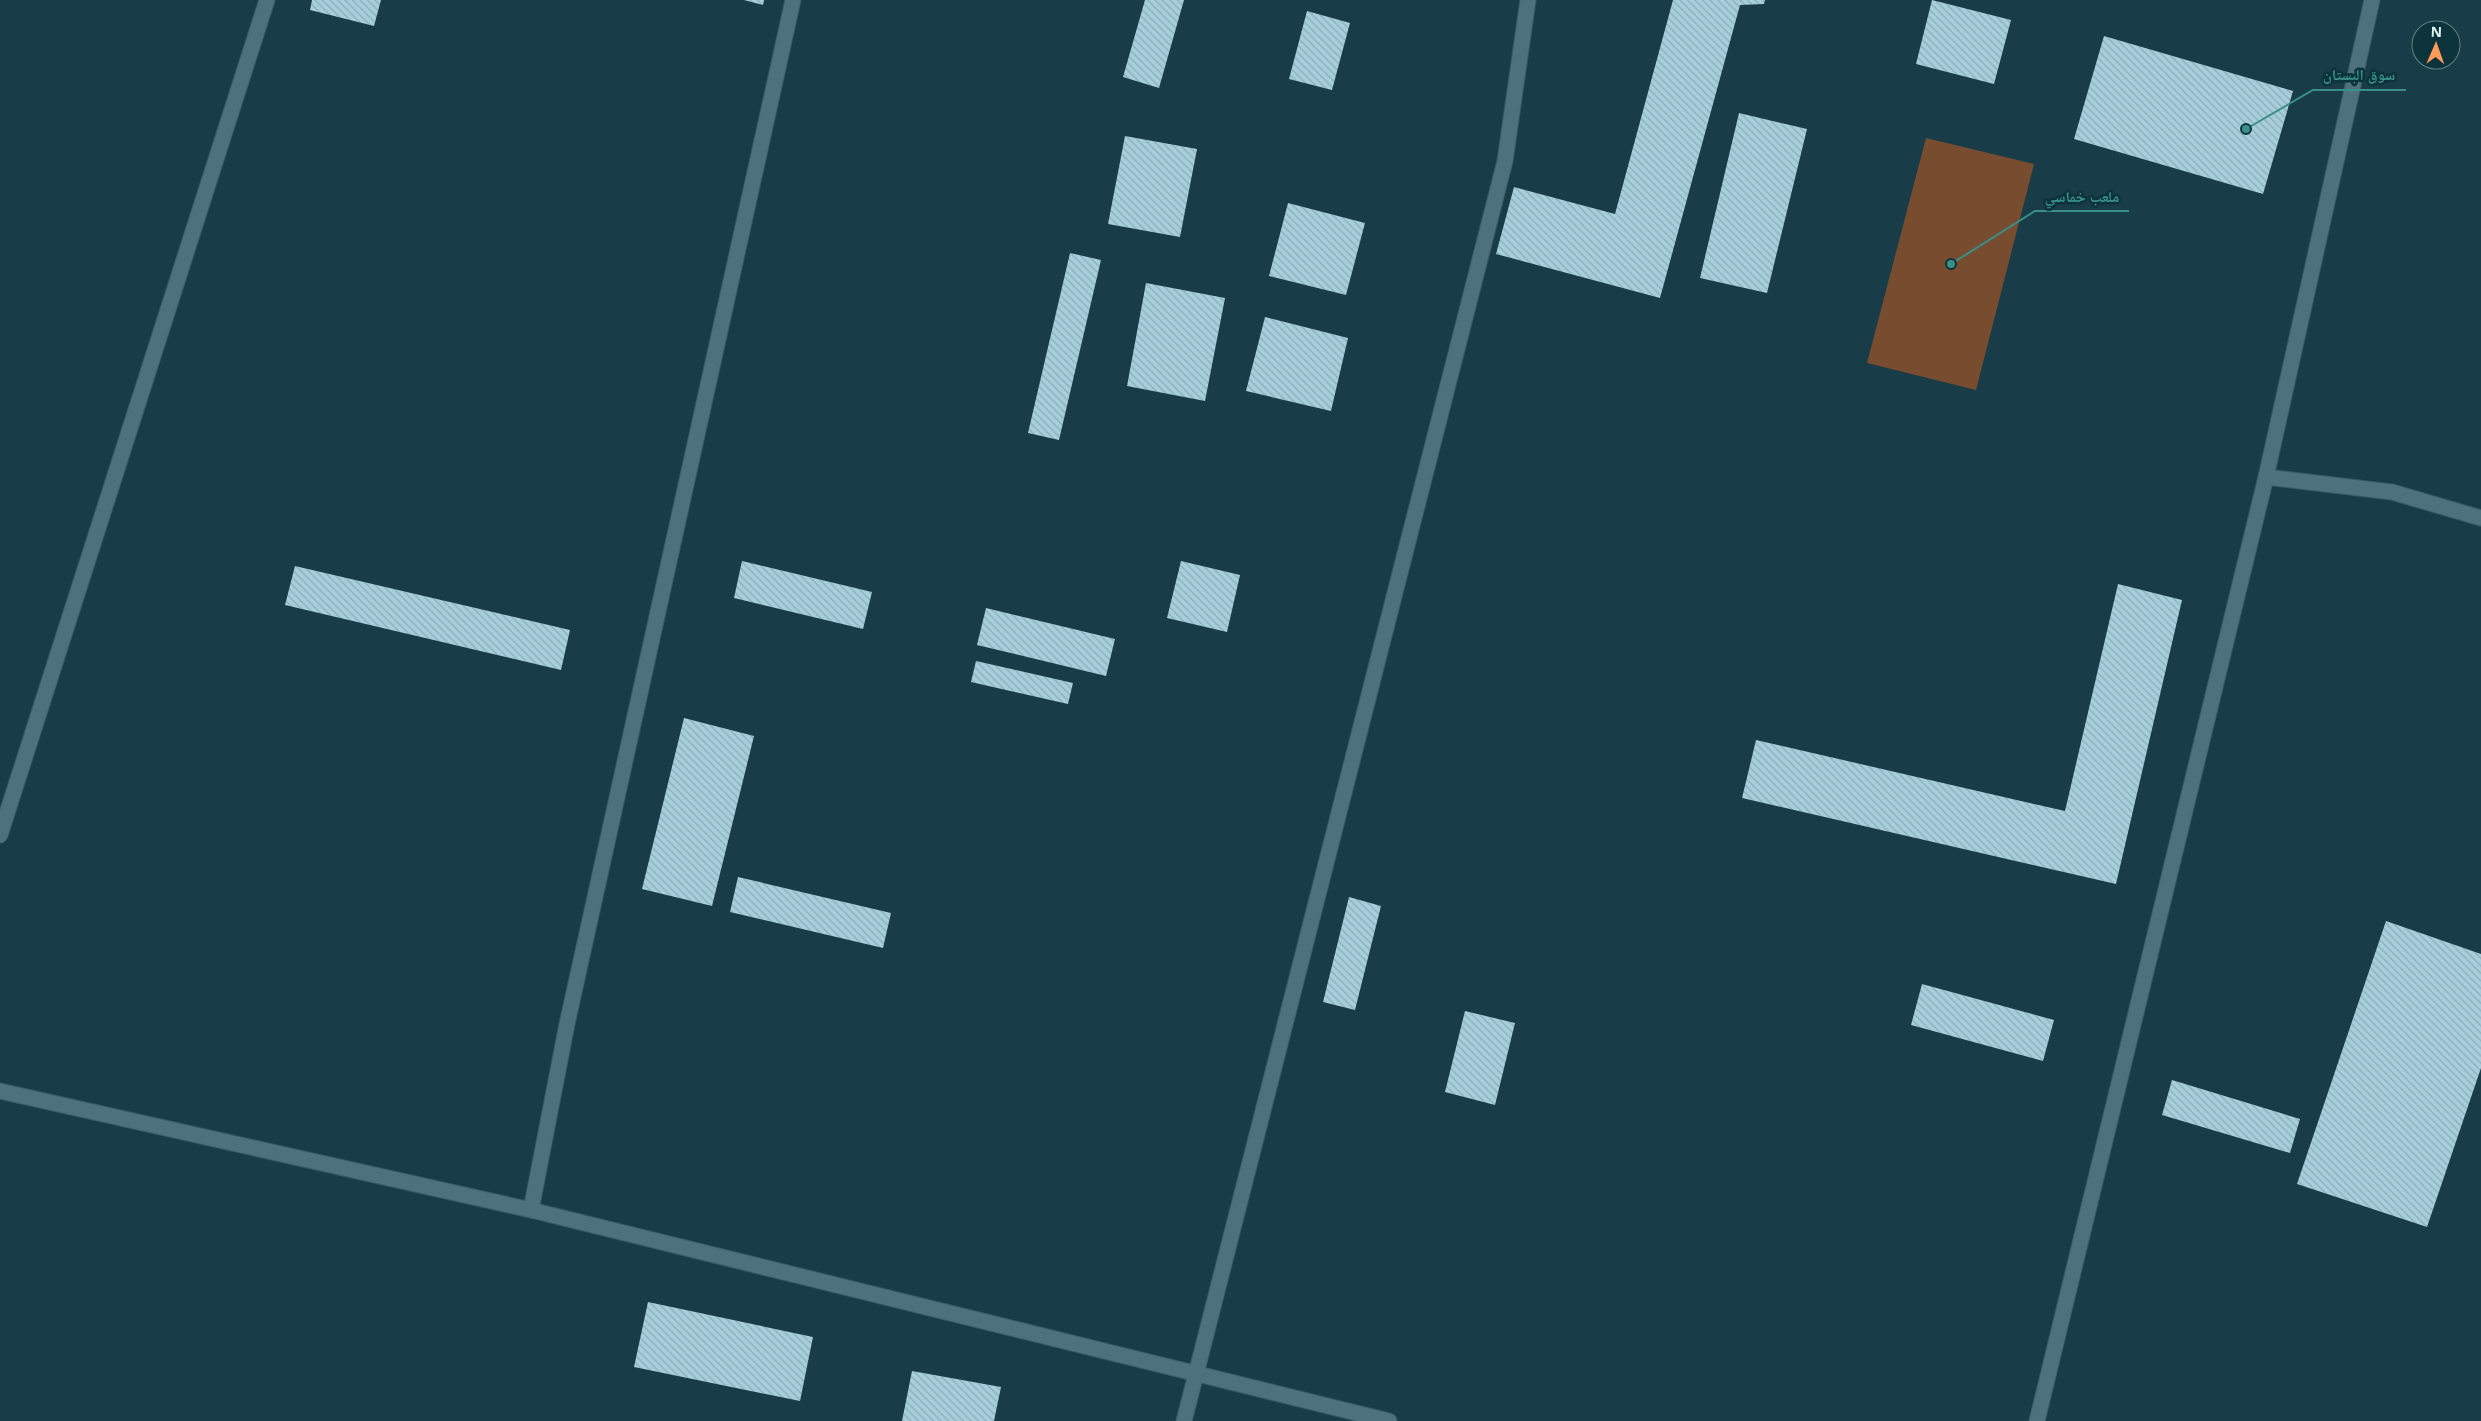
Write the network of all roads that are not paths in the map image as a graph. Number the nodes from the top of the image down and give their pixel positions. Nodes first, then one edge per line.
1 (267, 0) edge
2 (792, 0) edge
3 (1528, 0) edge
4 (2372, 0) edge
5 (2266, 477) junction
6 (2481, 518) edge
7 (0, 835) edge
8 (0, 1091) edge
9 (531, 1210) junction
10 (1196, 1374) junction
11 (1184, 1421) edge
12 (1389, 1421) edge
13 (2037, 1421) edge

1 - 7 street
2 - 9 street
3 - 10 street
4 - 5 street
5 - 6 street
5 - 13 street
8 - 9 street
9 - 10 street
10 - 11 street
10 - 12 street

